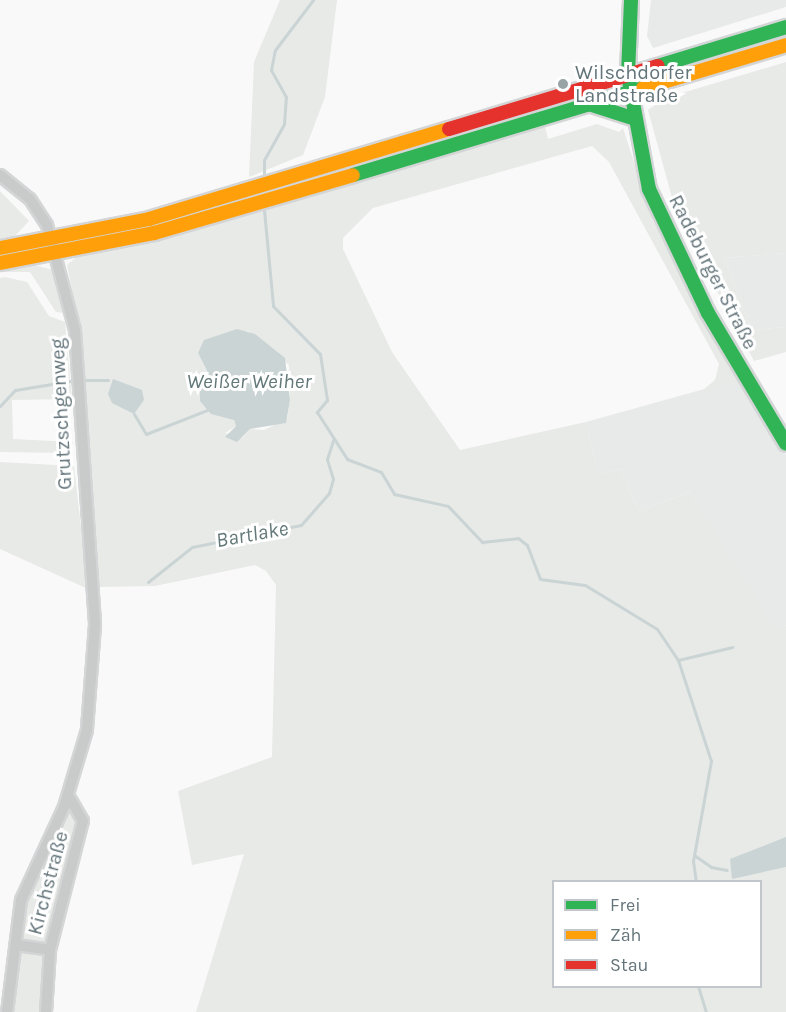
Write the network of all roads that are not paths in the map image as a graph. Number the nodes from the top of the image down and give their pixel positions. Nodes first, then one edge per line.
1 (631, 0) edge
2 (786, 27) edge
3 (786, 45) edge
4 (628, 75) junction
5 (630, 92) junction
6 (589, 104) junction
7 (632, 118) junction
8 (0, 175) edge
9 (54, 247) junction
10 (0, 248) edge
11 (0, 263) edge
12 (786, 444) edge
13 (68, 795) junction
14 (16, 945) junction
15 (50, 950) junction
16 (7, 1012) edge
17 (46, 1012) edge

1 - 4 main road, Radeburger Straße
2 - 4 main road
3 - 5 main road
4 - 5 main road, Radeburger Straße
4 - 9 main road
5 - 6 main road
5 - 7 main road, Radeburger Straße
6 - 7 main road
6 - 9 main road
7 - 12 main road, Radeburger Straße
8 - 9 street, Grutzschgenweg
9 - 10 main road
9 - 11 main road
9 - 13 street, Grutzschgenweg
13 - 14 street, Grutzschgenweg
13 - 15 street, Kirchstraße
14 - 15 street, Kirchstraße
14 - 16 street, Grutzschgenweg
15 - 17 street, Kirchstraße

